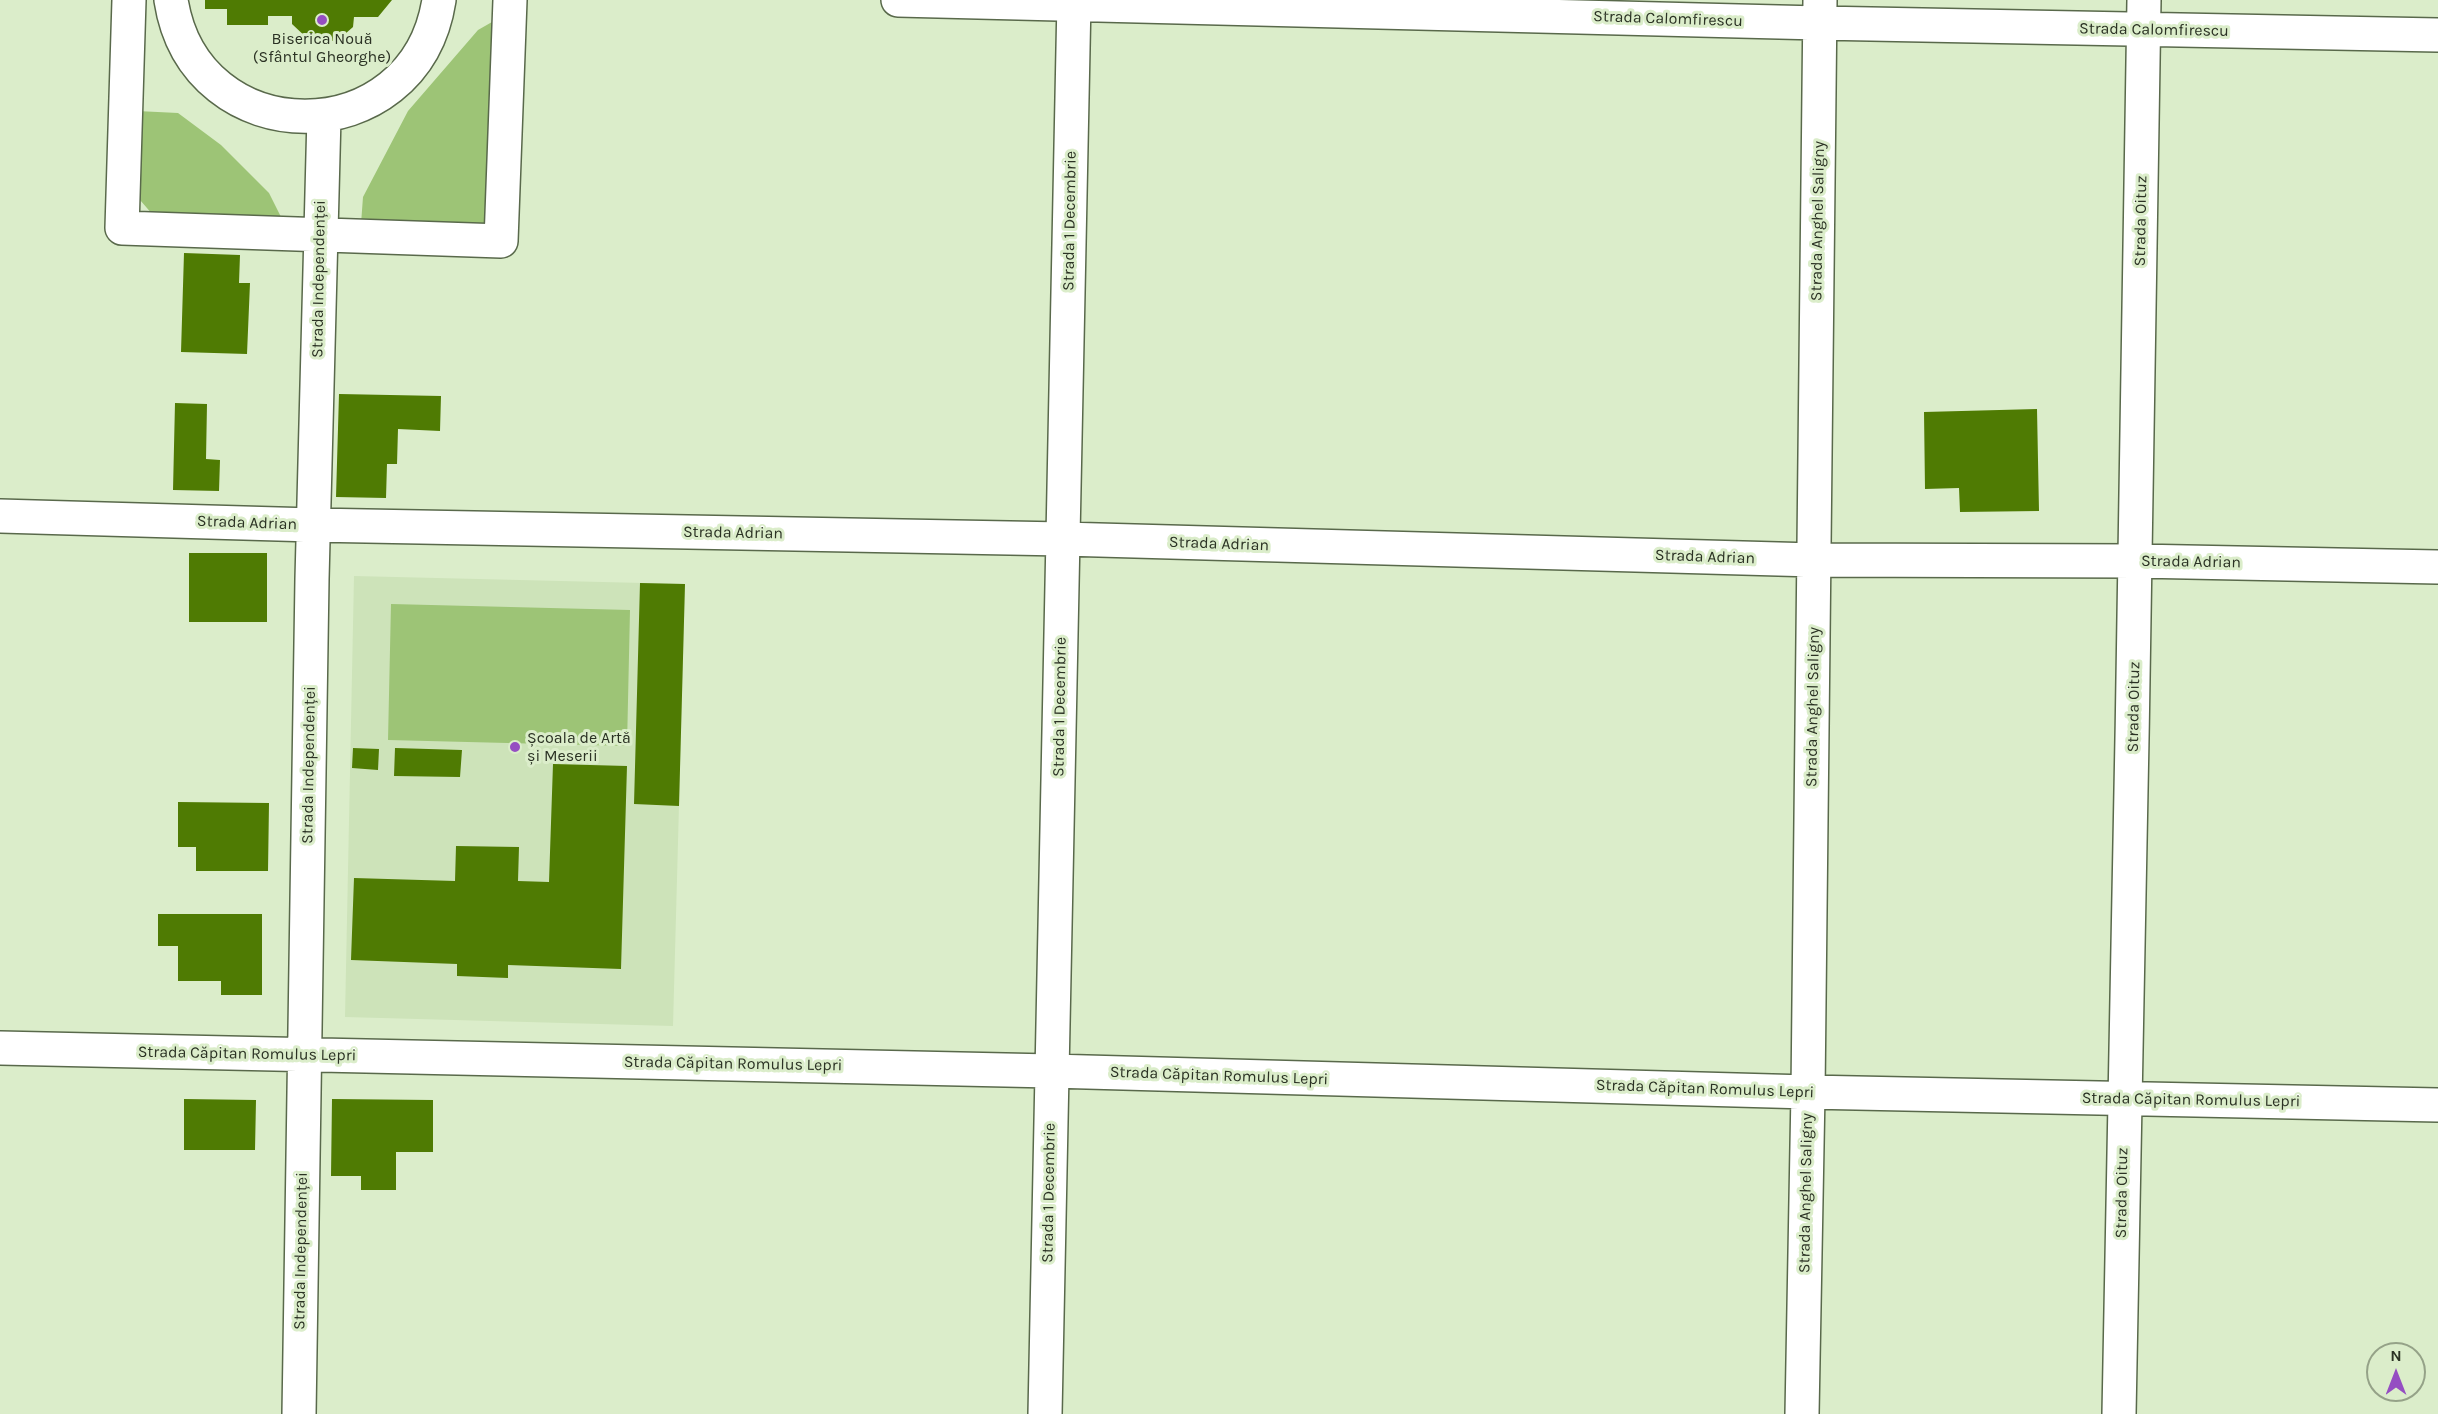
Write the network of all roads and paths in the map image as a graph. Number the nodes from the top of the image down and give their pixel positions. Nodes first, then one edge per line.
1 (129, 0) edge
2 (171, 0) edge
3 (439, 0) edge
4 (510, 0) edge
5 (898, 0) edge
6 (1074, 2) edge
7 (1267, 4) edge
8 (1820, 12) edge
9 (1974, 13) edge
10 (2144, 15) edge
11 (2438, 35) edge
12 (324, 116) junction
13 (319, 236) junction
14 (0, 516) edge
15 (313, 525) junction
16 (1064, 539) junction
17 (1814, 560) junction
18 (2137, 561) junction
19 (2438, 567) edge
20 (0, 1048) edge
21 (303, 1056) junction
22 (1051, 1071) junction
23 (1809, 1092) junction
24 (2124, 1098) junction
25 (2438, 1105) edge
26 (299, 1414) edge
27 (1045, 1414) edge
28 (1802, 1414) edge
29 (2119, 1414) edge

1 - 13 street
2 - 12 street
3 - 12 street
4 - 13 street
5 - 6 street, Strada Calomfirescu
6 - 7 street, Strada Calomfirescu
6 - 16 street, Strada 1 Decembrie
7 - 8 street, Strada Calomfirescu
8 - 9 street, Strada Calomfirescu
8 - 17 street, Strada Anghel Saligny
9 - 10 street, Strada Calomfirescu
10 - 11 street, Strada Calomfirescu
10 - 18 street, Strada Oituz
12 - 13 street, Strada Independenței
13 - 15 street, Strada Independenței
14 - 15 street, Strada Adrian
15 - 16 street, Strada Adrian
15 - 21 street, Strada Independenței
16 - 17 street, Strada Adrian
16 - 22 street, Strada 1 Decembrie
17 - 18 street, Strada Adrian
17 - 23 street, Strada Anghel Saligny
18 - 19 street, Strada Adrian
18 - 24 street, Strada Oituz
20 - 21 street, Strada Căpitan Romulus Lepri
21 - 22 street, Strada Căpitan Romulus Lepri
21 - 26 street, Strada Independenței
22 - 23 street, Strada Căpitan Romulus Lepri
22 - 27 street, Strada 1 Decembrie
23 - 24 street, Strada Căpitan Romulus Lepri
23 - 28 street, Strada Anghel Saligny
24 - 25 street, Strada Căpitan Romulus Lepri
24 - 29 street, Strada Oituz

